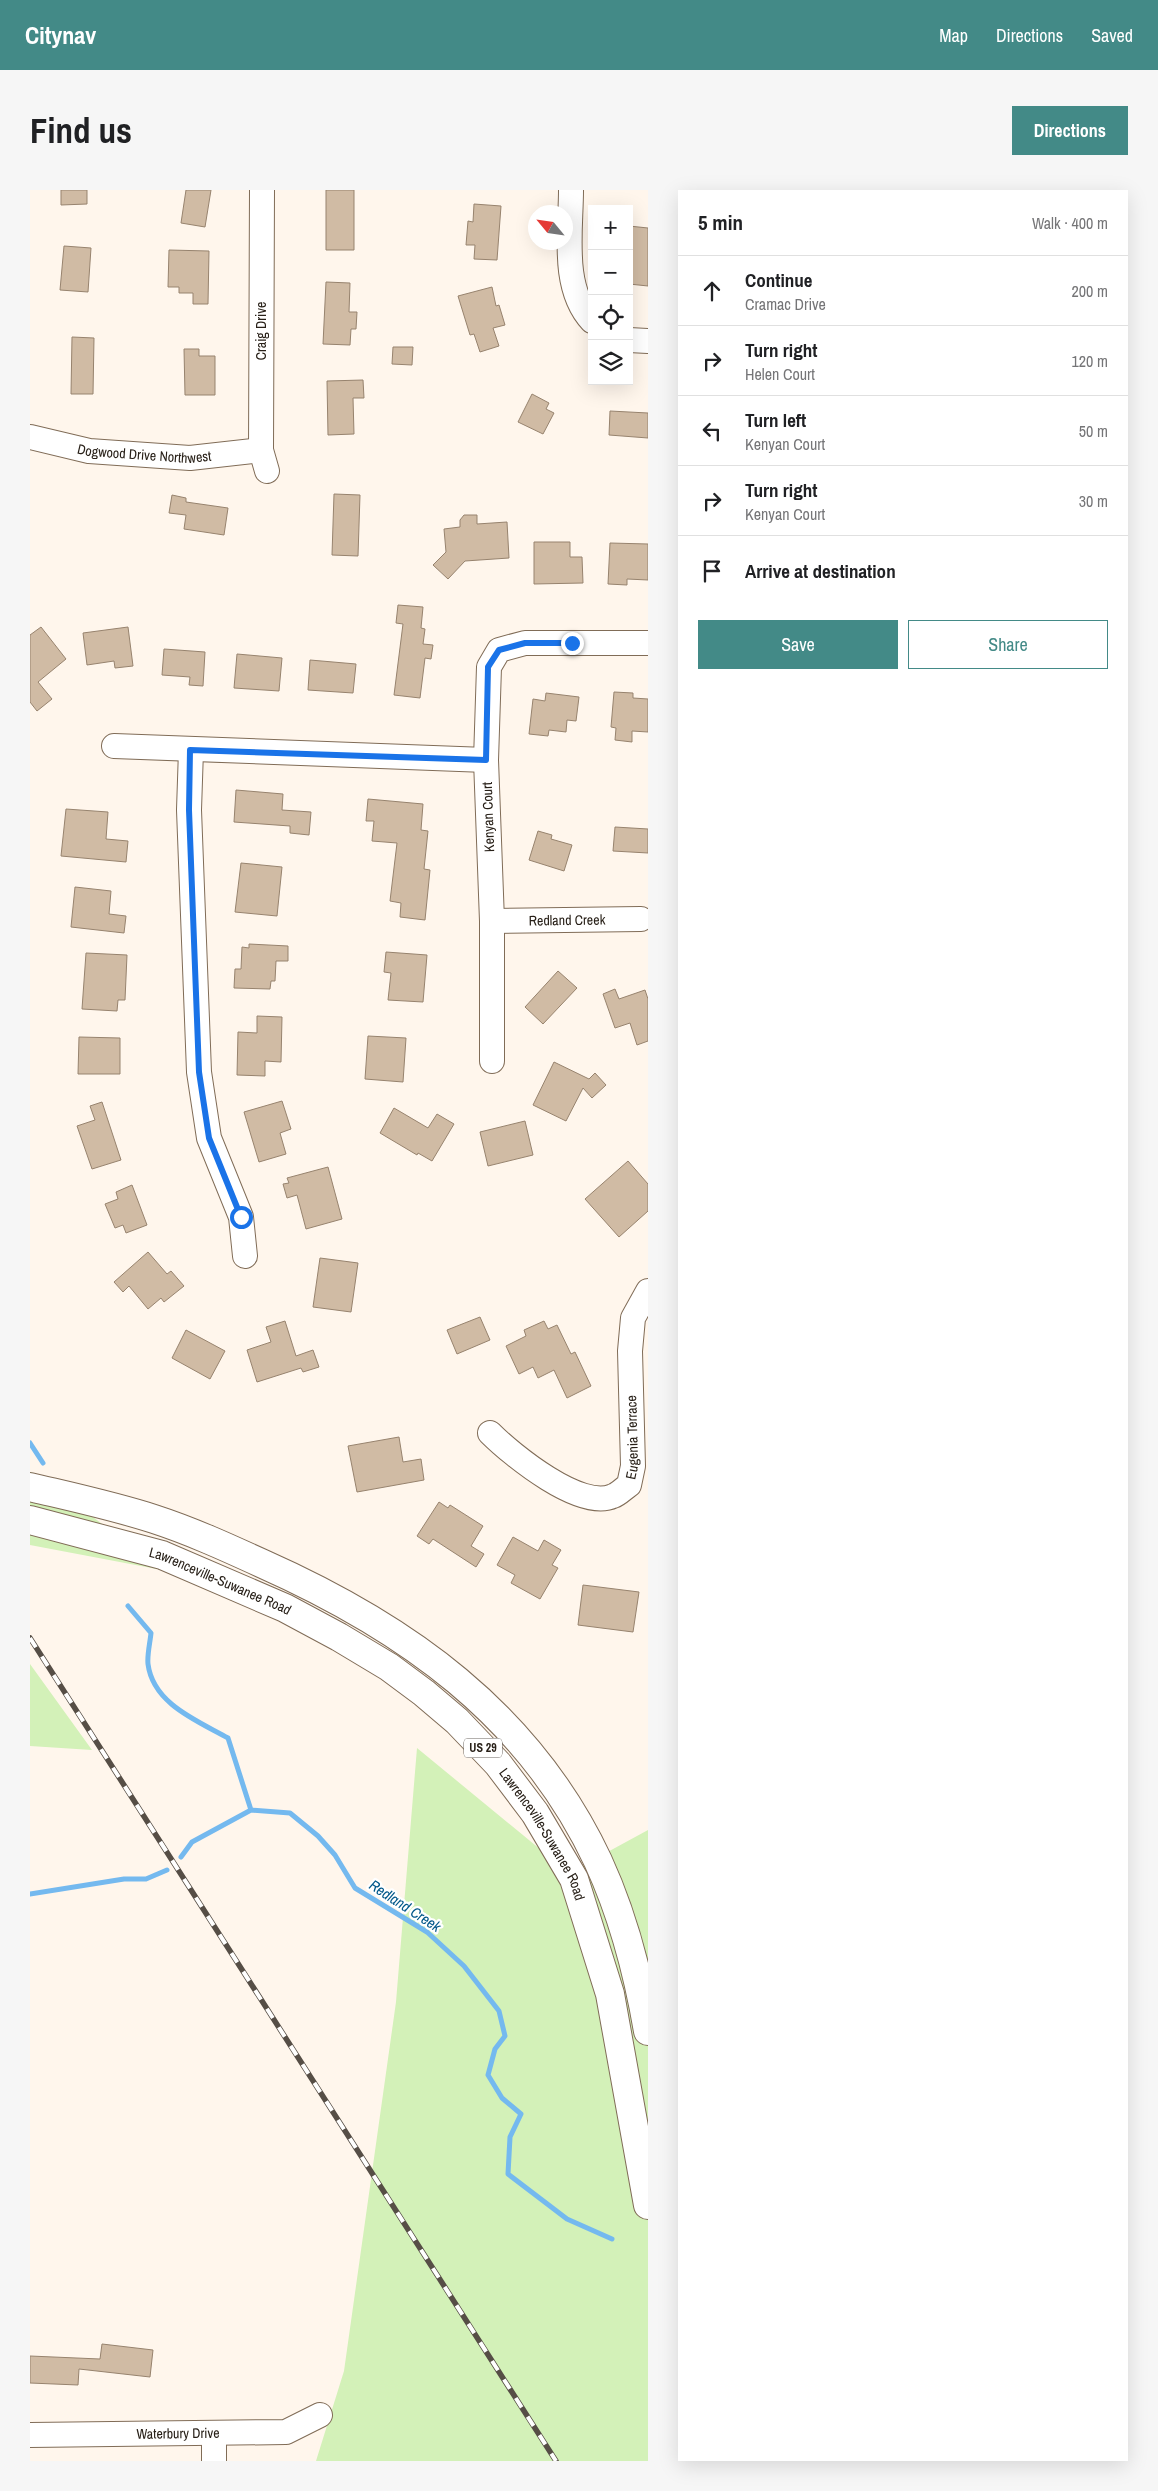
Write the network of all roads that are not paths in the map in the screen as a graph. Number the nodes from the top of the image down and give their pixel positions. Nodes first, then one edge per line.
1 (262, 190) edge
2 (571, 190) edge
3 (588, 314) edge
4 (633, 340) edge
5 (648, 342) edge
6 (30, 437) edge
7 (264, 460) joint
8 (648, 643) edge
9 (114, 746) dead end
10 (190, 750) junction
11 (486, 760) junction
12 (641, 919) dead end
13 (492, 921) junction
14 (492, 1061) dead end
15 (245, 1256) dead end
16 (648, 1290) edge
17 (490, 1433) dead end
18 (30, 1487) edge
19 (40, 1522) edge
20 (648, 2031) edge
21 (648, 2206) edge
22 (320, 2416) dead end
23 (214, 2434) junction
24 (30, 2435) edge
25 (214, 2461) edge

1 - 7 street, Craig Drive
2 - 3 street
4 - 5 street
6 - 7 street, Dogwood Drive Northwest
8 - 11 street, Kenyan Court
9 - 10 street
10 - 11 street
10 - 15 street
11 - 13 street, Kenyan Court
12 - 13 street, Redland Creek
13 - 14 street, Kenyan Court
16 - 17 street, Eugenia Terrace
18 - 20 main road, US 29
19 - 21 main road, Lawrenceville-Suwanee Road / US 29
22 - 23 street, Waterbury Drive
23 - 24 street, Waterbury Drive
23 - 25 street

